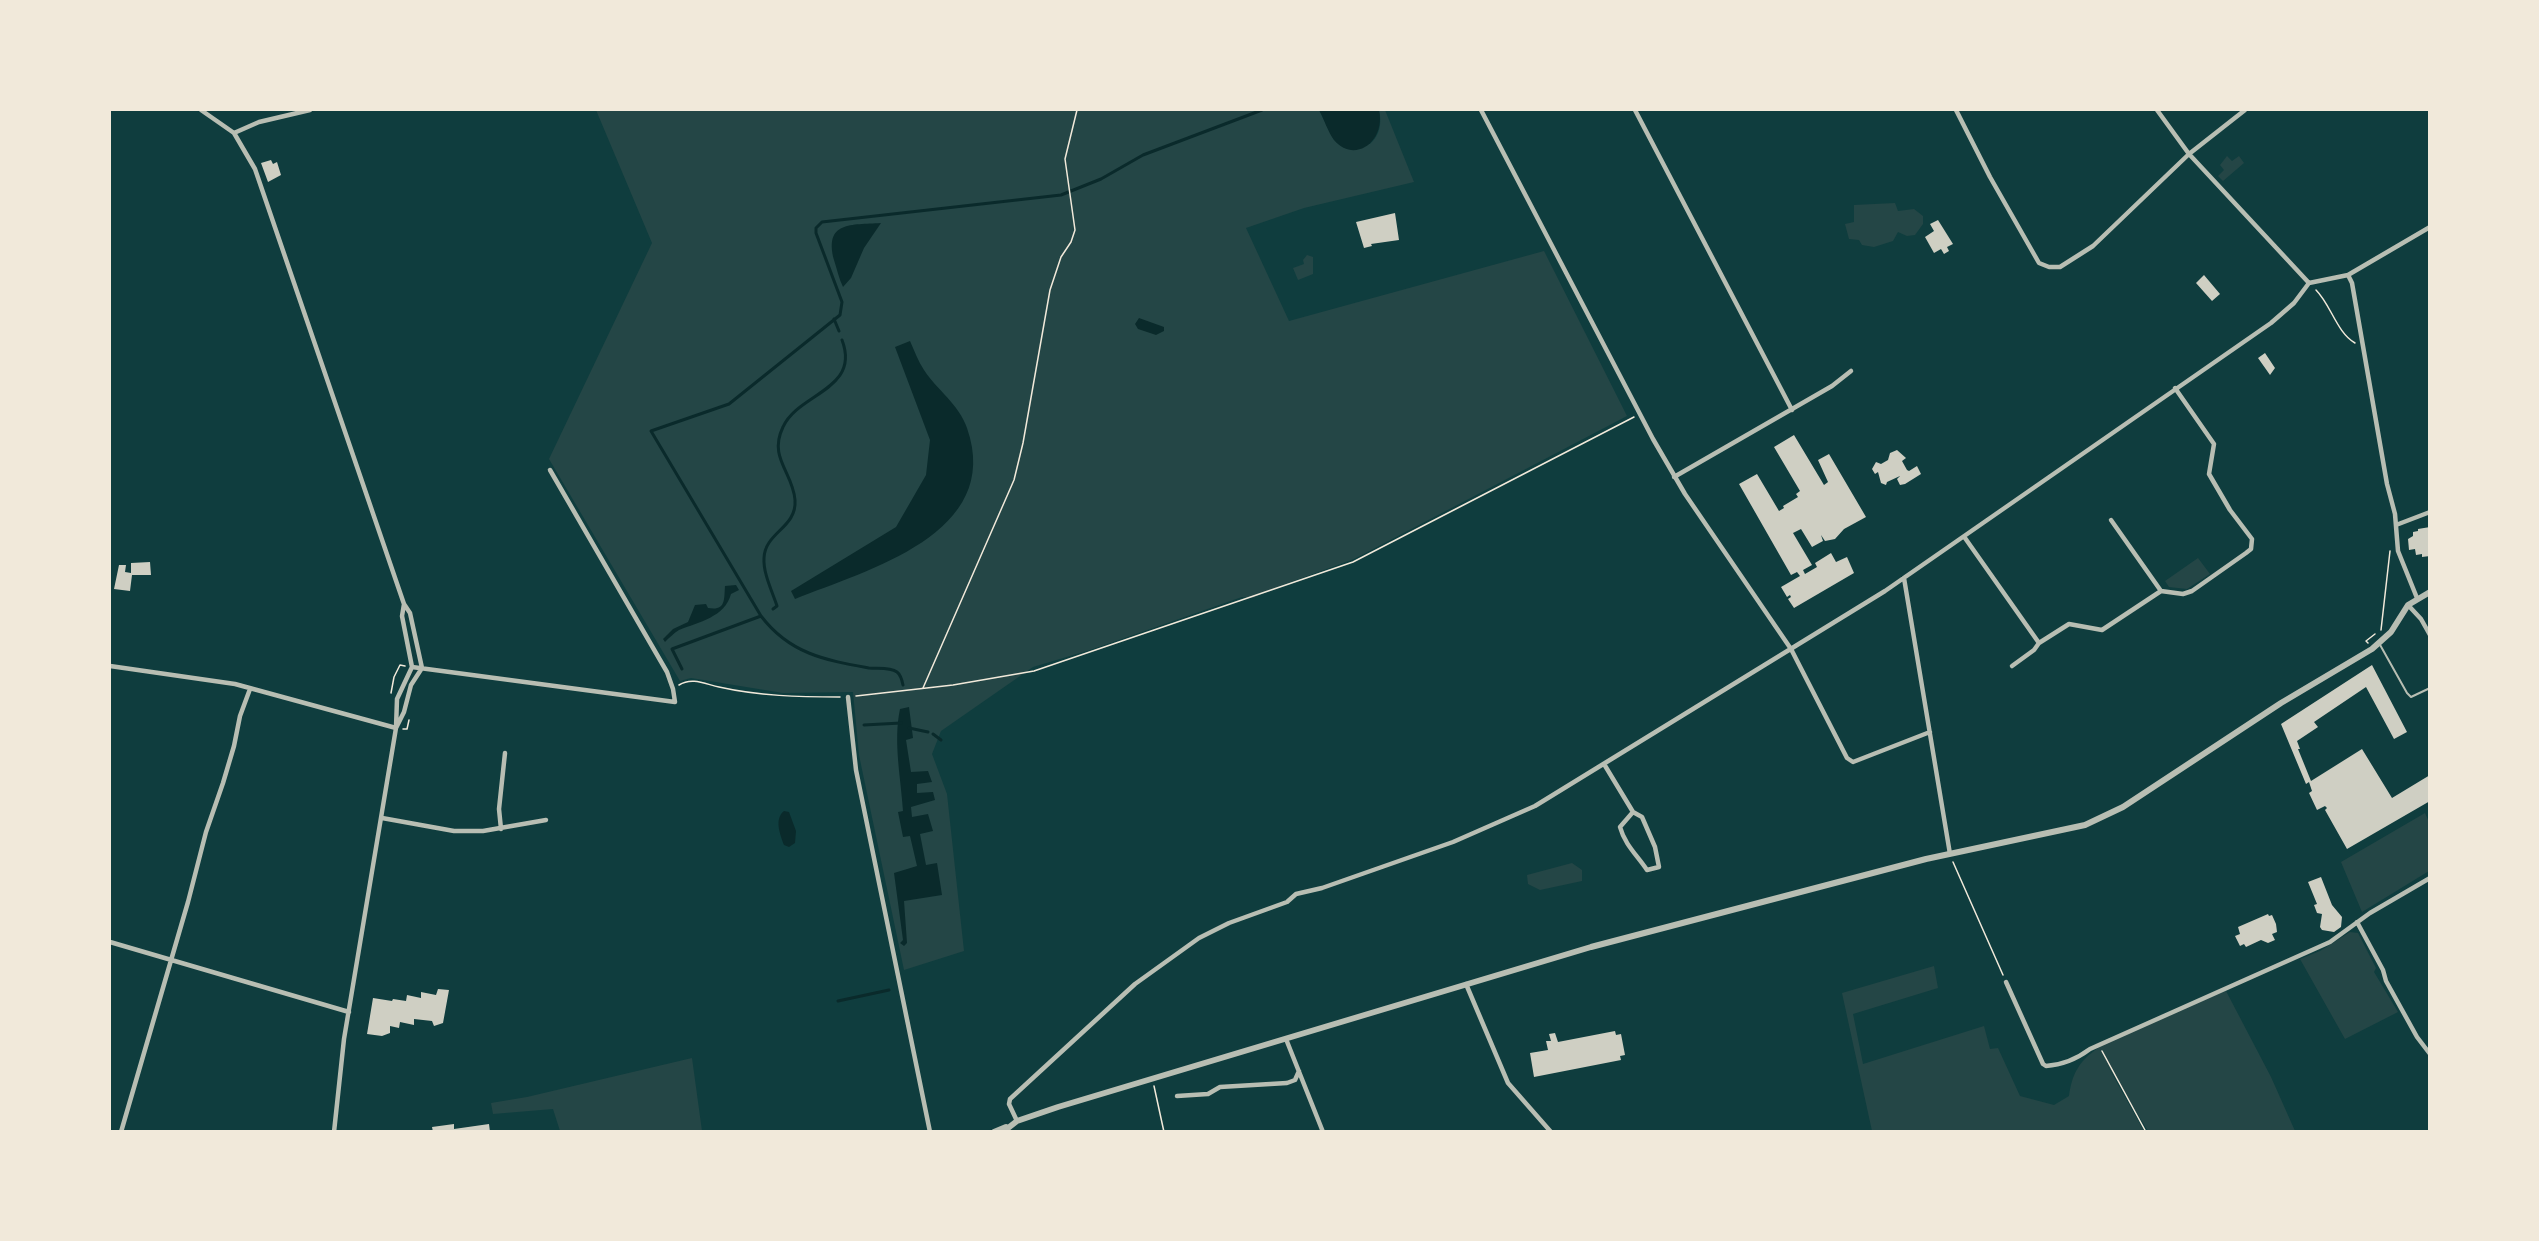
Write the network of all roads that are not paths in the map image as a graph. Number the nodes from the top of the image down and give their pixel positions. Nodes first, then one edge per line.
1 (201, 110) edge
2 (310, 110) edge
3 (1481, 110) edge
4 (1635, 110) edge
5 (1956, 110) edge
6 (2157, 110) edge
7 (2245, 110) edge
8 (234, 133) junction
9 (2189, 154) junction
10 (2430, 227) edge
11 (2348, 275) junction
12 (2309, 283) junction
13 (1851, 371) dead end
14 (2175, 388) junction
15 (1792, 410) junction
16 (550, 470) dead end
17 (1674, 477) junction
18 (2430, 512) edge
19 (2110, 520) dead end
20 (2396, 525) junction
21 (1965, 537) junction
22 (1904, 578) junction
23 (2161, 591) junction
24 (2430, 592) edge
25 (2417, 598) junction
26 (404, 604) junction
27 (2408, 605) junction
28 (415, 633) junction
29 (2430, 635) edge
30 (407, 636) junction
31 (2039, 643) junction
32 (2379, 643) junction
33 (1791, 649) junction
34 (110, 666) edge
35 (2012, 666) dead end
36 (412, 667) junction
37 (422, 668) junction
38 (404, 681) junction
39 (411, 685) junction
40 (2430, 688) edge
41 (250, 689) junction
42 (848, 697) road end
43 (396, 728) junction
44 (1930, 732) junction
45 (505, 753) dead end
46 (1604, 764) junction
47 (1633, 812) junction
48 (382, 819) junction
49 (546, 820) dead end
50 (501, 829) junction
51 (1950, 855) junction
52 (2430, 878) edge
53 (2358, 922) junction
54 (110, 942) edge
55 (170, 959) junction
56 (2006, 982) road end
57 (1466, 984) junction
58 (349, 1012) junction
59 (1286, 1039) junction
60 (2430, 1054) edge
61 (1299, 1071) junction
62 (1177, 1095) dead end
63 (1014, 1123) junction
64 (121, 1131) edge
65 (334, 1131) edge
66 (930, 1131) edge
67 (994, 1131) edge
68 (1003, 1131) edge
69 (1323, 1131) edge
70 (1551, 1131) edge

1 - 8 street
2 - 8 street
3 - 17 street
4 - 15 street
5 - 9 street
6 - 9 street
7 - 9 street
8 - 26 street
9 - 12 street
10 - 11 street
11 - 12 street
11 - 20 street
12 - 14 street
13 - 15 street
14 - 21 street
14 - 23 street
15 - 17 street
16 - 37 street
17 - 33 street
18 - 20 street
19 - 23 street
20 - 25 street
21 - 22 street
21 - 31 street
22 - 33 street
22 - 44 street
23 - 31 street
24 - 25 street
25 - 27 street
26 - 28 street
26 - 30 street
27 - 29 street
27 - 32 street
28 - 30 street
28 - 37 street
30 - 36 street
31 - 35 street
32 - 40 lane
32 - 51 street
33 - 44 street
33 - 46 street
34 - 41 street
36 - 37 street
36 - 38 street
37 - 39 street
38 - 39 street
38 - 43 street
39 - 43 street
41 - 43 street
41 - 55 street
42 - 66 street
43 - 48 street
44 - 51 street
45 - 50 street
46 - 47 street
46 - 63 street
47 - 47 street
48 - 50 street
48 - 58 street
49 - 50 street
51 - 57 street
52 - 53 street
53 - 56 street
53 - 60 street
54 - 55 street
55 - 58 street
55 - 64 street
57 - 59 street
57 - 70 street
58 - 65 street
59 - 61 street
59 - 63 street
61 - 62 street
61 - 69 street
63 - 67 street
63 - 68 street

